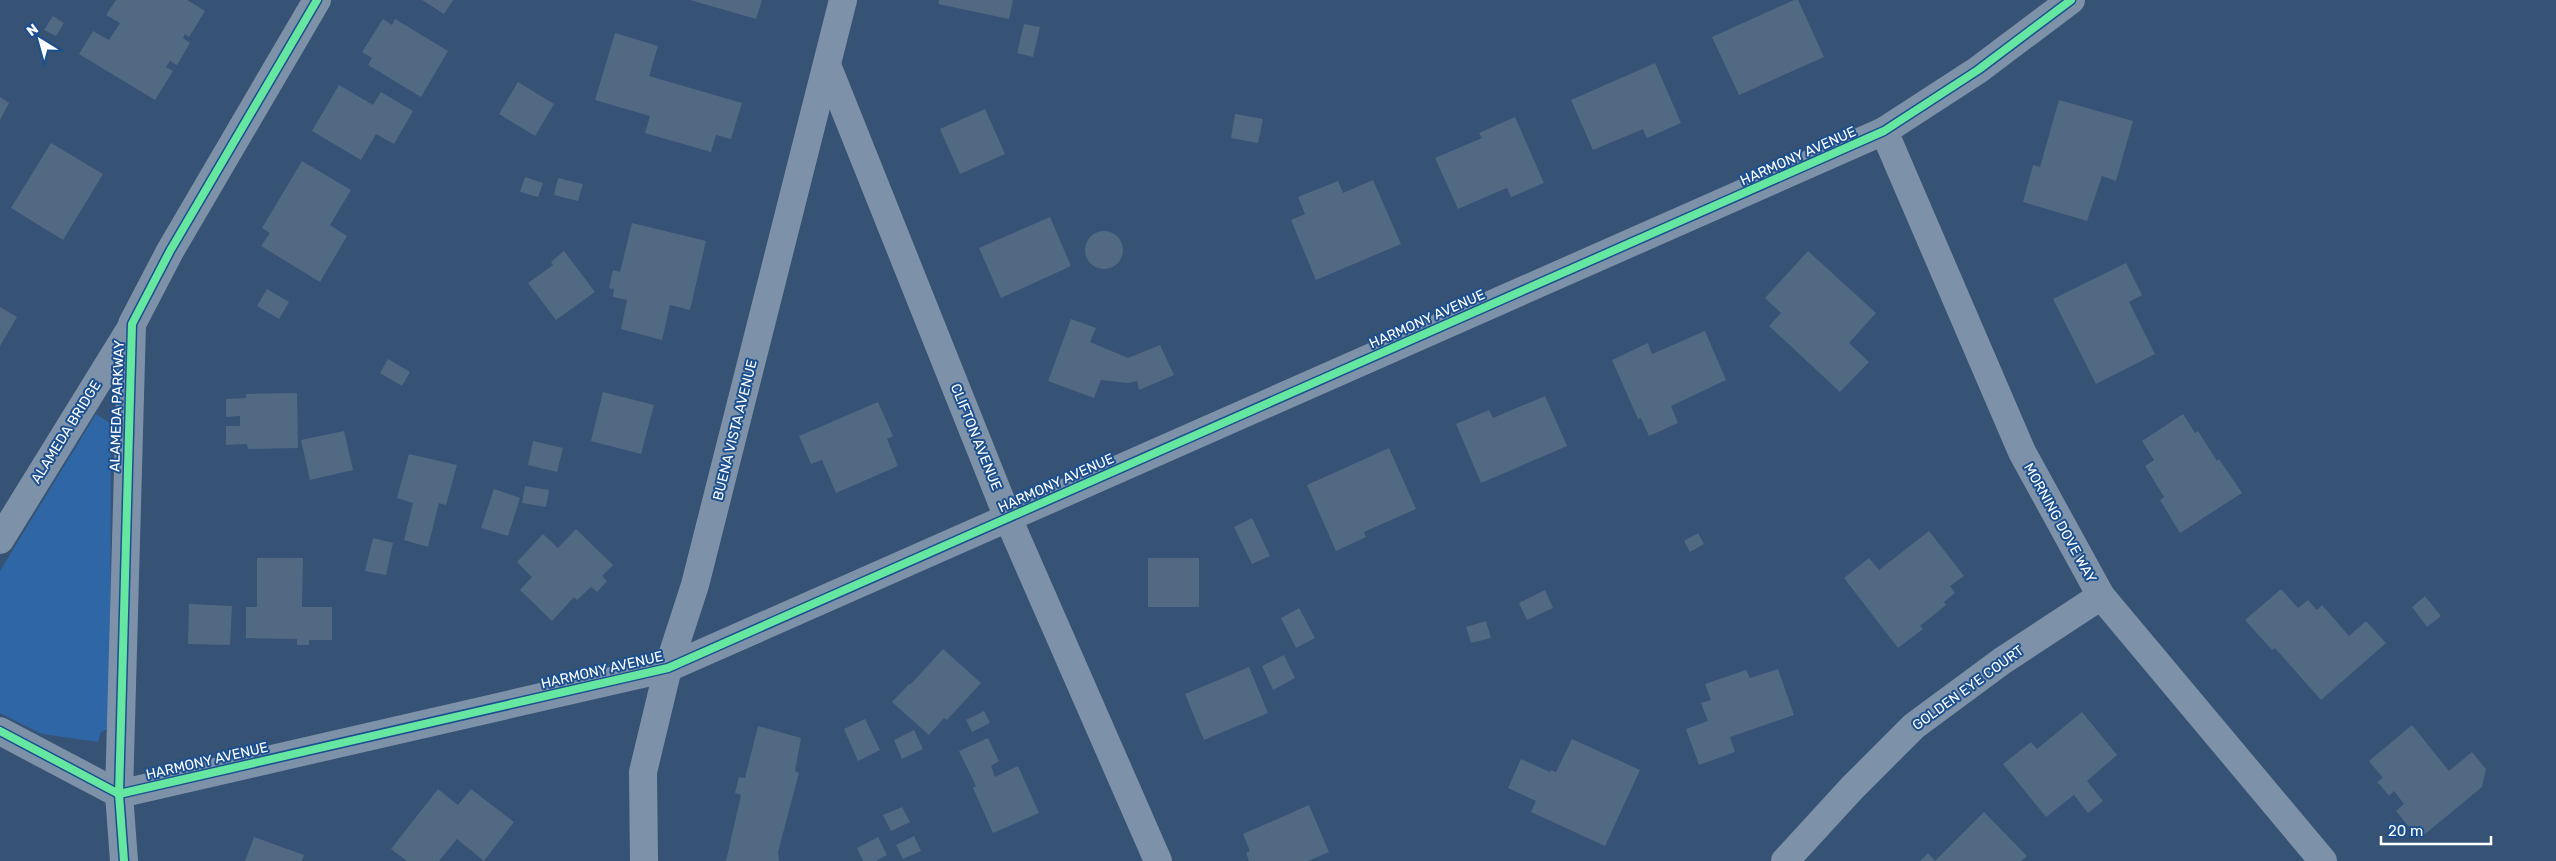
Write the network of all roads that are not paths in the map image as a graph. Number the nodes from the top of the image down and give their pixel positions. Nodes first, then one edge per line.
1 (317, 0) edge
2 (843, 0) edge
3 (2072, 0) edge
4 (827, 65) junction
5 (1884, 132) junction
6 (132, 324) junction
7 (1008, 518) junction
8 (0, 540) edge
9 (2101, 596) junction
10 (668, 668) junction
11 (0, 731) edge
12 (119, 794) junction
13 (124, 861) edge
14 (644, 861) edge
15 (1158, 861) edge
16 (1785, 861) edge
17 (2323, 861) edge

1 - 6 street, ALAMEDA PARKWAY
2 - 4 street, BUENA VISTA AVENUE
3 - 5 street, HARMONY AVENUE
4 - 7 street, CLIFTON AVENUE
4 - 10 street, BUENA VISTA AVENUE
5 - 7 street, HARMONY AVENUE
5 - 9 street, MORNING DOVE WAY
6 - 8 street, ALAMEDA BRIDGE
6 - 12 street, ALAMEDA PARKWAY
7 - 10 street, HARMONY AVENUE
7 - 15 street, CLIFTON AVENUE
9 - 16 street, GOLDEN EYE COURT
9 - 17 street, MORNING DOVE WAY
10 - 12 street, HARMONY AVENUE
10 - 14 street, BUENA VISTA AVENUE
11 - 12 street
12 - 13 street, ALAMEDA PARKWAY

